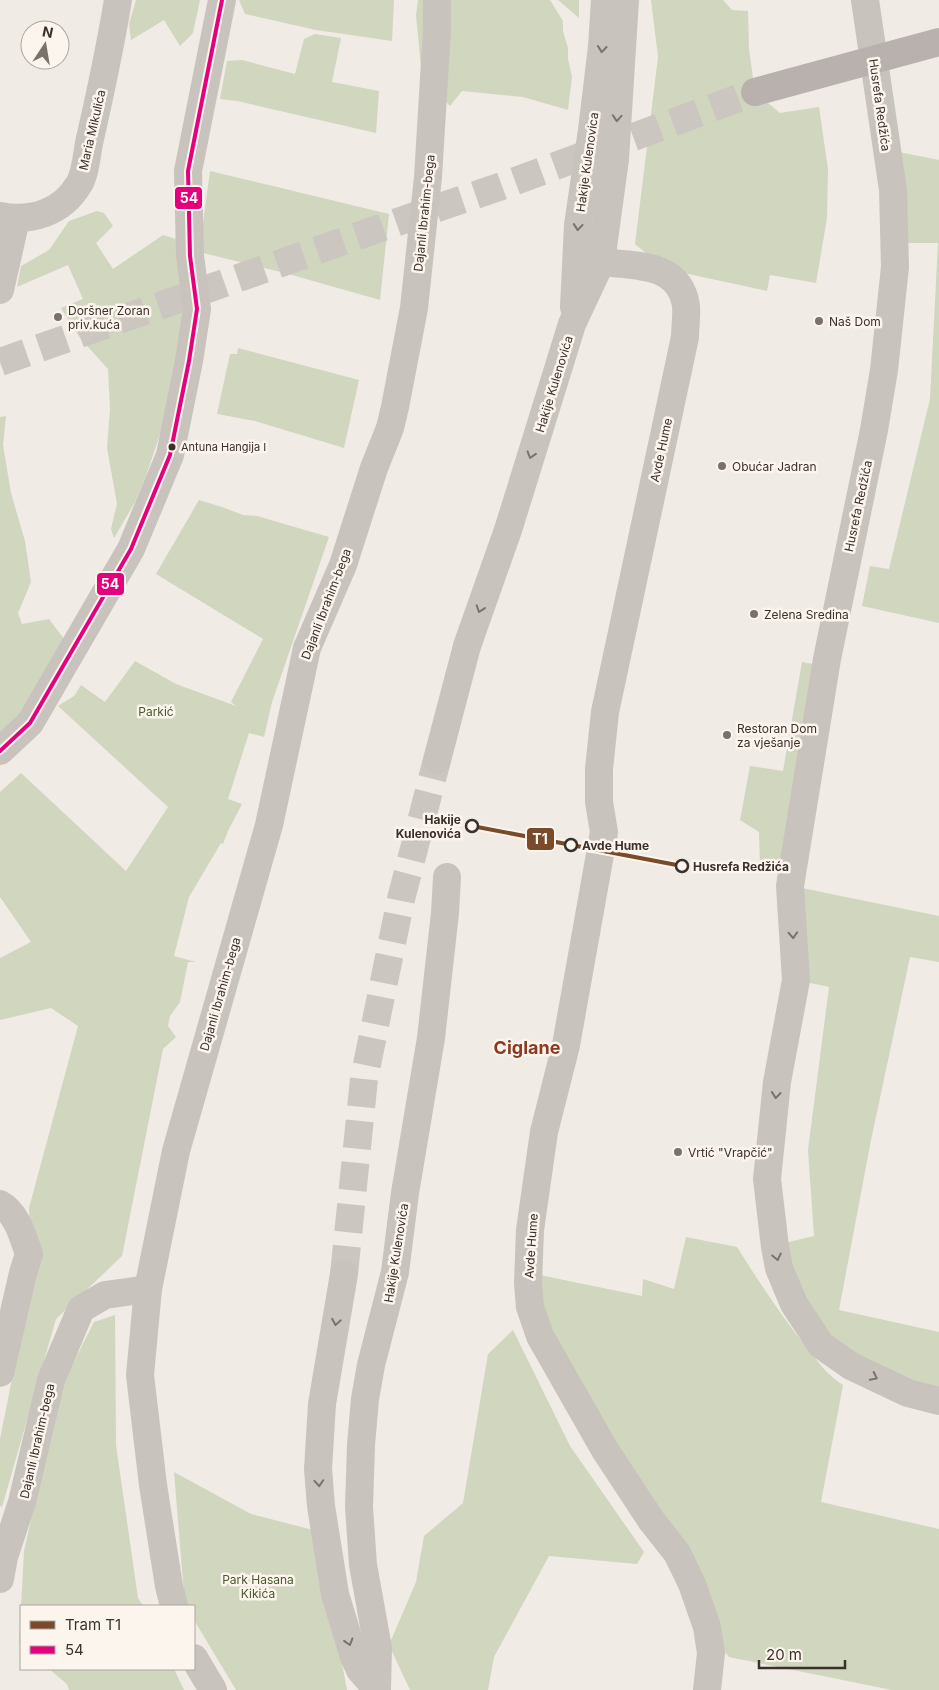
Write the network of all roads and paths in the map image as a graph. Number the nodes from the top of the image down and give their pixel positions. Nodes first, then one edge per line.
1 (118, 0) edge
2 (222, 0) edge
3 (437, 0) edge
4 (605, 0) edge
5 (625, 0) edge
6 (865, 0) edge
7 (939, 42) edge
8 (755, 92) tunnel mouth
9 (8, 218) edge
10 (601, 262) junction
11 (0, 290) edge
12 (572, 324) junction
13 (0, 751) edge
14 (436, 760) tunnel mouth
15 (447, 877) dead end
16 (0, 1204) edge
17 (344, 1274) tunnel mouth
18 (148, 1289) junction
19 (0, 1373) edge
20 (939, 1400) edge
21 (1, 1560) edge
22 (174, 1605) edge
23 (195, 1660) edge
24 (377, 1689) edge
25 (213, 1690) edge
26 (707, 1690) edge

1 - 9 street, Maria Mikulića
2 - 13 street
3 - 18 street, Dajanli Ibrahim-bega
4 -> 12 street, Hakije Kulenovica
5 -> 10 street, Hakije Kulenovića
6 -> 20 street, Husrefa Redžića
7 - 8 main road, bridge
9 - 11 street, Maria Mikulića
10 - 12 street, Hakije Kulenovića
10 - 26 street, Avde Hume
12 -> 14 street, Hakije Kulenovića
15 - 24 street, Hakije Kulenovića
16 - 19 street
17 -> 24 street, Hakije Kulenovića
18 - 21 street, Dajanli Ibrahim-bega
18 - 22 street, Dajanli Ibrahim-bega
23 - 25 street

